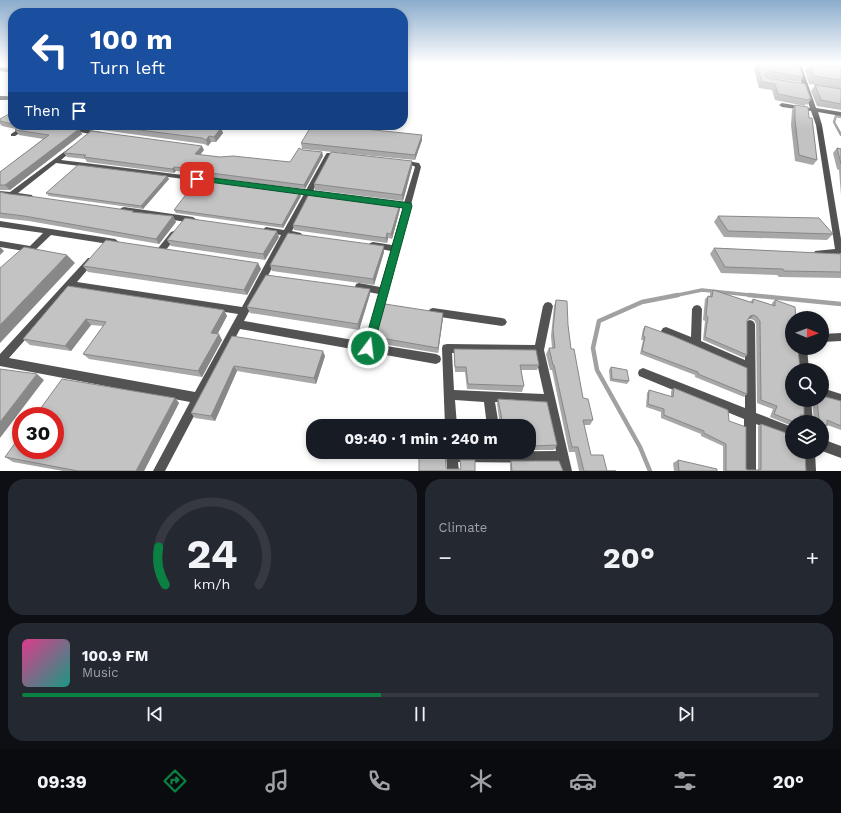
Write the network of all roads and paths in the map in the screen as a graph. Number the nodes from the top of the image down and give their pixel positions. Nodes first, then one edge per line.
1 (807, 86) edge
2 (0, 98) edge
3 (7, 98) dead end
4 (782, 105) dead end
5 (814, 110) junction
6 (841, 114) edge
7 (21, 130) edge
8 (76, 130) edge
9 (95, 130) edge
10 (92, 132) junction
11 (107, 134) edge
12 (13, 135) dead end
13 (86, 137) edge
14 (80, 142) edge
15 (329, 154) edge
16 (55, 161) junction
17 (391, 161) edge
18 (308, 192) junction
19 (0, 193) edge
20 (12, 194) junction
21 (323, 194) edge
22 (36, 198) edge
23 (384, 202) edge
24 (408, 206) junction
25 (114, 209) edge
26 (185, 219) junction
27 (201, 221) edge
28 (0, 224) edge
29 (255, 229) edge
30 (49, 232) junction
31 (286, 233) junction
32 (309, 236) edge
33 (108, 241) junction
34 (0, 244) edge
35 (123, 244) edge
36 (364, 244) edge
37 (31, 249) junction
38 (162, 249) edge
39 (396, 249) junction
40 (813, 252) edge
41 (21, 259) edge
42 (70, 284) junction
43 (347, 286) edge
44 (384, 291) junction
45 (548, 306) dead end
46 (697, 309) dead end
47 (244, 311) junction
48 (426, 311) edge
49 (502, 322) dead end
50 (237, 324) junction
51 (750, 324) dead end
52 (666, 331) dead end
53 (841, 337) edge
54 (829, 338) edge
55 (696, 343) junction
56 (368, 348) junction
57 (539, 350) junction
58 (436, 359) dead end
59 (0, 361) edge
60 (750, 367) junction
61 (643, 373) dead end
62 (449, 395) junction
63 (829, 395) edge
64 (489, 396) junction
65 (198, 398) junction
66 (841, 399) edge
67 (550, 400) junction
68 (749, 416) junction
69 (451, 419) edge
70 (492, 419) edge
71 (785, 430) edge
72 (829, 448) edge
73 (841, 452) edge
74 (536, 456) edge
75 (562, 457) junction
76 (452, 459) edge
77 (809, 459) edge
78 (159, 471) edge
79 (453, 471) edge
80 (566, 471) edge
81 (750, 471) edge
82 (810, 471) edge

1 - 5 street
2 - 3 street
4 - 5 street
5 - 6 street
5 - 40 street
7 - 12 street
8 - 10 street
9 - 10 street
10 - 11 street
10 - 13 street
14 - 16 street
15 - 18 street
16 - 18 street
16 - 20 street
17 - 24 street
18 - 21 street
18 - 31 street
19 - 20 street
20 - 22 street
23 - 24 street
24 - 39 street
25 - 26 street
26 - 27 street
26 - 38 street
28 - 30 street
29 - 31 street
30 - 33 street
30 - 37 street
31 - 32 street
31 - 47 street
33 - 35 street
33 - 42 street
34 - 37 street
36 - 39 street
37 - 41 street
39 - 44 street
42 - 47 street
42 - 59 street
43 - 44 street
44 - 56 street
45 - 57 street
46 - 55 street
47 - 50 street
48 - 49 street
50 - 56 street
50 - 65 street
51 - 60 street
52 - 55 street
53 - 54 street
55 - 60 street
56 - 58 street
57 - 62 street
57 - 67 street
59 - 65 street
60 - 68 street
61 - 68 street
62 - 64 street
62 - 69 street
63 - 66 street
64 - 67 street
64 - 70 street
65 - 78 street
67 - 75 street
68 - 71 street
68 - 81 street
72 - 73 street
74 - 75 street
75 - 80 street
76 - 79 street
77 - 82 street

